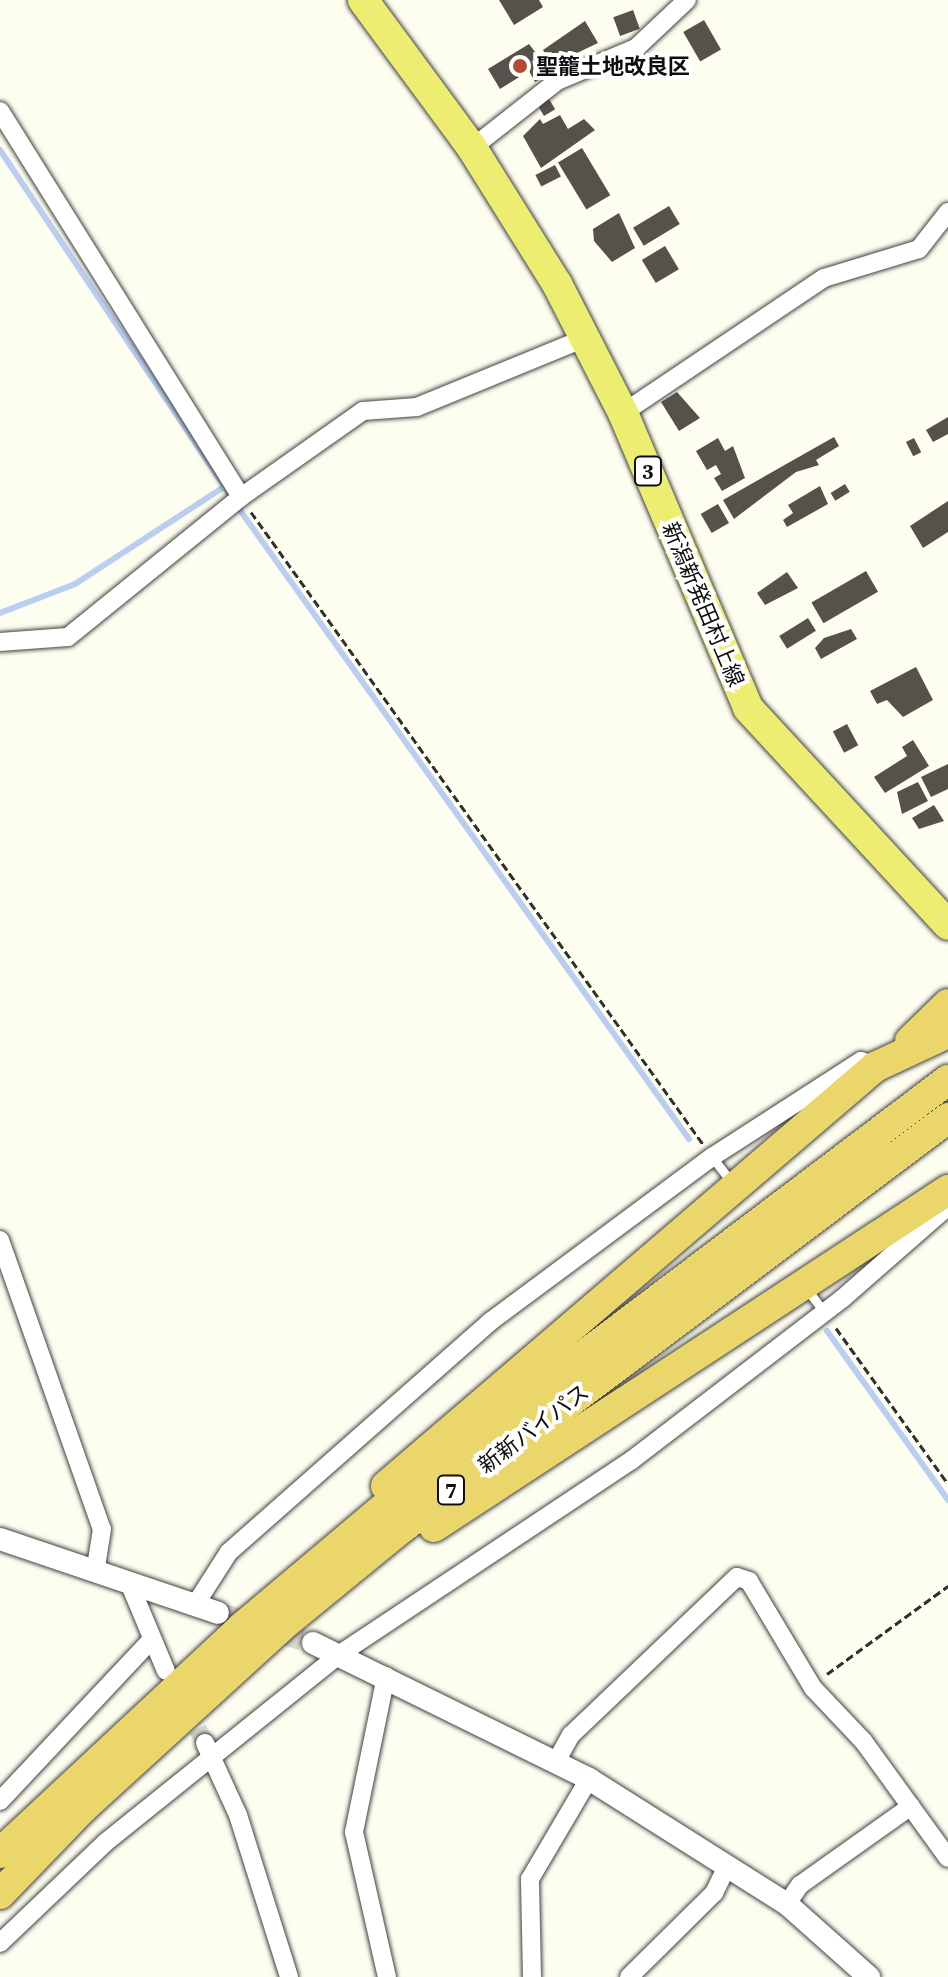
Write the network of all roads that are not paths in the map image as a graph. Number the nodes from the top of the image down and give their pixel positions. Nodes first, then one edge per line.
1 (363, 0) edge
2 (687, 0) edge
3 (0, 111) edge
4 (472, 148) junction
5 (948, 212) edge
6 (585, 338) junction
7 (623, 413) junction
8 (241, 497) junction
9 (0, 642) edge
10 (948, 925) edge
11 (948, 1004) edge
12 (939, 1028) edge
13 (882, 1062) junction
14 (948, 1080) edge
15 (942, 1122) edge
16 (712, 1157) junction
17 (726, 1175) dead end
18 (948, 1190) edge
19 (948, 1206) edge
20 (0, 1240) edge
21 (809, 1292) dead end
22 (824, 1312) junction
23 (0, 1539) edge
24 (96, 1567) junction
25 (130, 1585) junction
26 (195, 1605) junction
27 (230, 1620) junction
28 (281, 1627) junction
29 (151, 1640) junction
30 (313, 1643) tunnel mouth
31 (337, 1656) junction
32 (166, 1671) dead end
33 (386, 1676) junction
34 (208, 1750) junction
35 (557, 1760) junction
36 (589, 1779) junction
37 (0, 1801) edge
38 (911, 1806) junction
39 (0, 1853) edge
40 (948, 1858) edge
41 (727, 1866) junction
42 (0, 1894) edge
43 (787, 1904) junction
44 (0, 1943) edge
45 (289, 1977) edge
46 (387, 1977) edge
47 (532, 1977) edge
48 (629, 1977) edge
49 (869, 1977) edge

1 - 4 main road, 新潟新発田村上線 / 3
2 - 4 street
3 - 8 street
4 - 6 main road, 新潟新発田村上線 / 3
5 - 7 street
6 - 7 main road, 新潟新発田村上線 / 3
6 - 8 street
7 - 10 main road, 新潟新発田村上線 / 3
8 - 9 street
11 - 12 highway
12 - 13 highway
13 - 16 street
13 - 27 highway
14 - 27 highway, 新新バイパス / 7
15 - 28 highway, 新新バイパス / 7
16 - 17 lane
16 - 26 street
18 - 28 highway
19 - 22 street
20 - 24 street
21 - 22 lane
22 - 31 street
23 - 24 street
24 - 25 street
25 - 26 street
25 - 29 street
26 - 27 street
27 - 39 highway, 新新バイパス / 7
28 - 42 highway, 新新バイパス / 7
29 - 32 street
29 - 37 street
30 - 31 street
31 - 33 street
31 - 34 street
33 - 35 street
33 - 46 street
34 - 44 street
34 - 45 street
35 - 36 street
35 - 38 street
36 - 41 street
36 - 47 street
38 - 40 street
38 - 43 street
41 - 43 street
41 - 48 street
43 - 49 street

